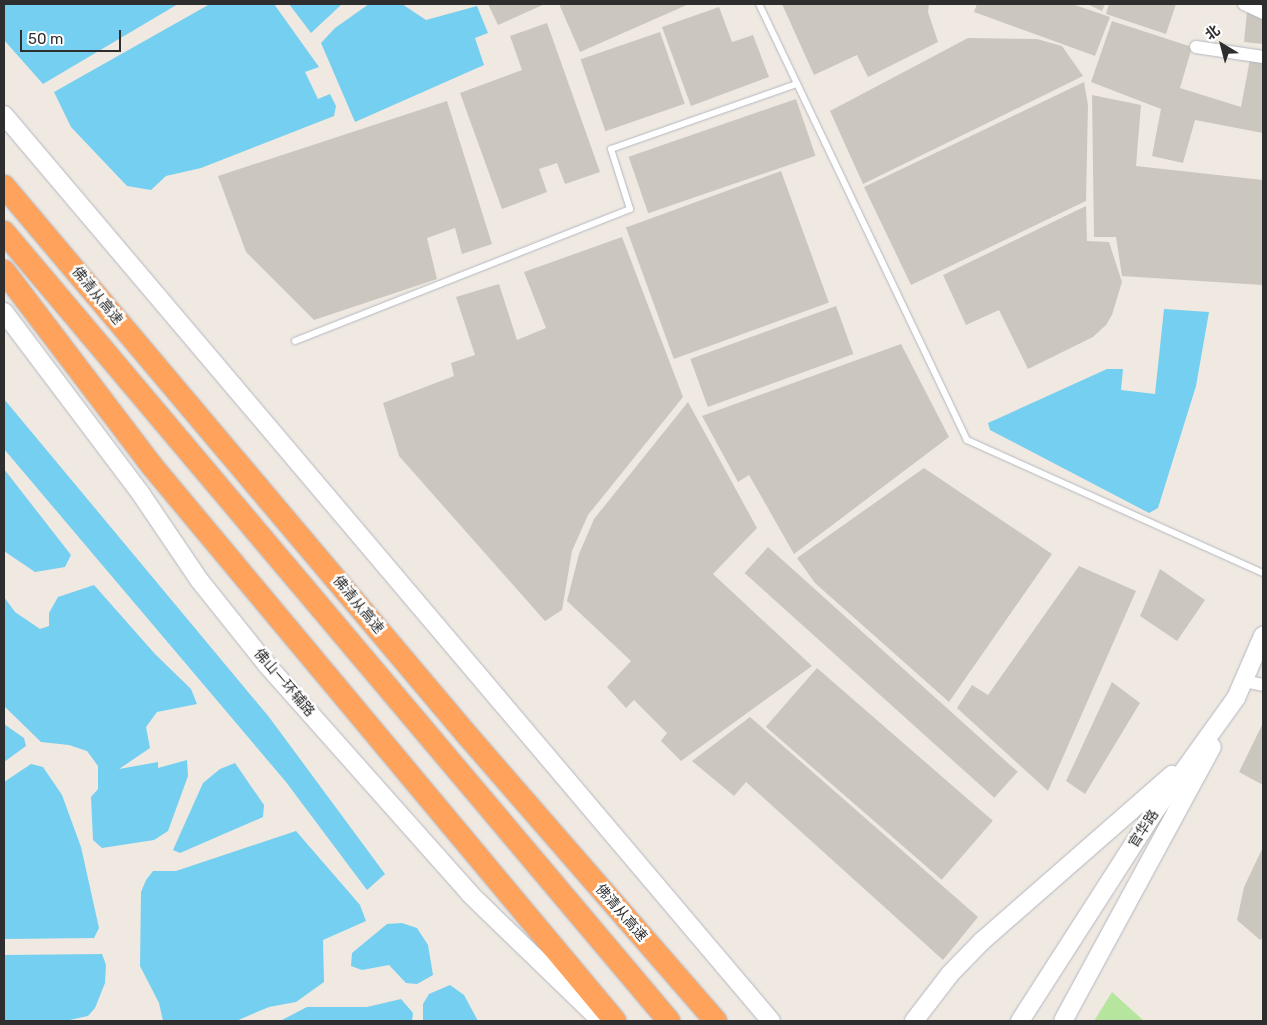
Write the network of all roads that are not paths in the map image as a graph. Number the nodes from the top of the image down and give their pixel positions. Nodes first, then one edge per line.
1 (759, 4) edge
2 (1244, 4) edge
3 (1263, 13) edge
4 (1196, 47) dead end
5 (1263, 58) edge
6 (797, 84) junction
7 (4, 115) edge
8 (4, 186) edge
9 (4, 232) edge
10 (4, 271) edge
11 (4, 312) edge
12 (295, 341) dead end
13 (1263, 573) edge
14 (1263, 636) edge
15 (1244, 681) junction
16 (1263, 685) edge
17 (1236, 698) junction
18 (1205, 743) junction
19 (1025, 1014) edge
20 (601, 1021) edge
21 (614, 1021) edge
22 (669, 1021) edge
23 (716, 1021) edge
24 (771, 1021) edge
25 (914, 1021) edge
26 (1063, 1021) edge

1 - 6 lane
2 - 3 street
4 - 5 street
6 - 12 lane
6 - 13 lane
7 - 24 main road
8 - 23 highway, 佛清从高速
9 - 22 highway
10 - 21 highway
11 - 20 main road, 佛山一环辅路
14 - 15 main road, 官华路
15 - 16 street
15 - 17 main road, 官华路
17 - 18 main road, 官华路
17 - 26 main road
18 - 19 main road, 官华路
18 - 25 main road

